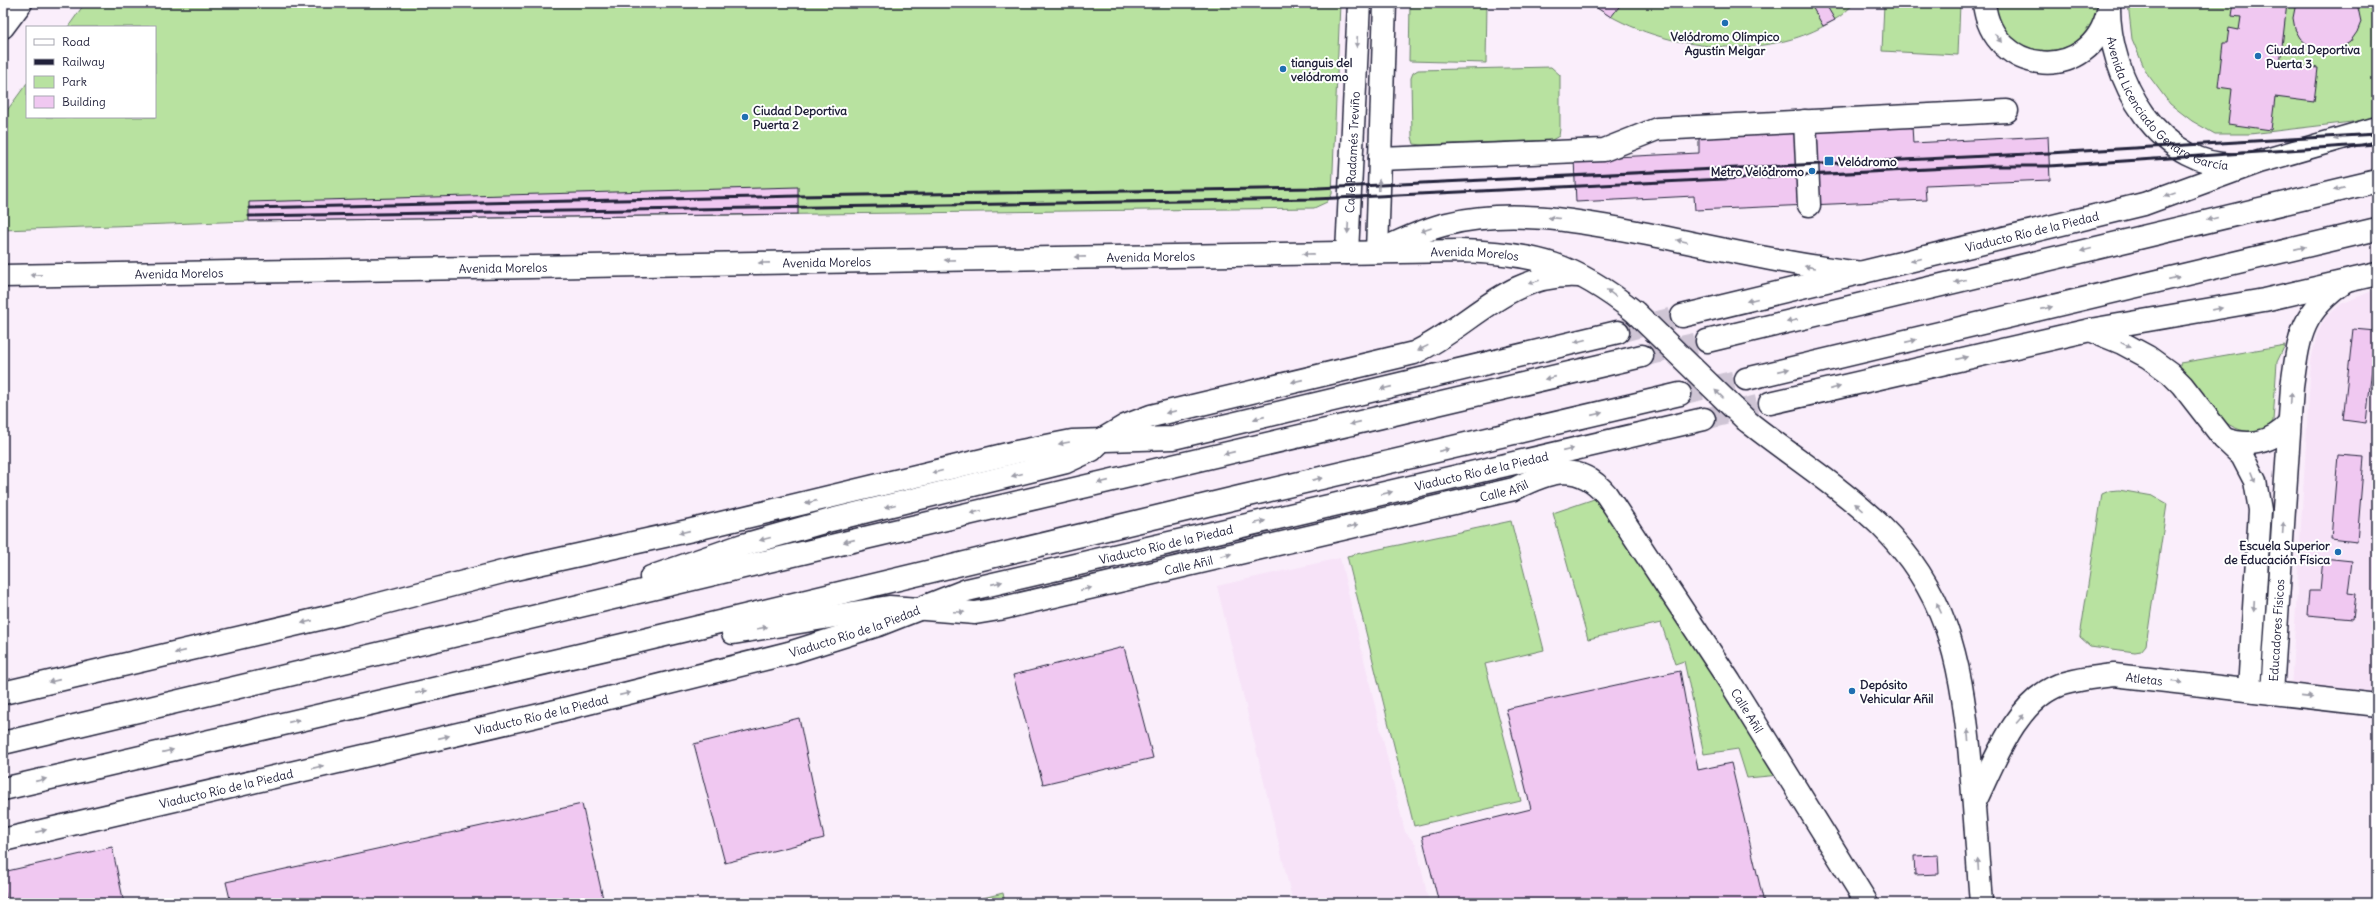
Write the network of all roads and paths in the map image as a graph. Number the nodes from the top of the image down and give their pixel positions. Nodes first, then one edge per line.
1 (21, 3) edge
2 (1359, 3) edge
3 (1385, 3) edge
4 (1984, 3) edge
5 (2109, 5) edge
6 (3, 27) edge
7 (2007, 111) dead end
8 (1805, 121) junction
9 (2377, 128) edge
10 (1380, 159) junction
11 (2259, 162) junction
12 (2377, 181) edge
13 (1809, 206) dead end
14 (2377, 229) edge
15 (1377, 252) junction
16 (1347, 253) junction
17 (1862, 273) junction
18 (2377, 274) edge
19 (3, 276) edge
20 (1586, 277) junction
21 (2344, 282) junction
22 (1682, 316) tunnel mouth
23 (2090, 330) junction
24 (1618, 332) tunnel mouth
25 (1707, 341) tunnel mouth
26 (1642, 356) tunnel mouth
27 (1746, 379) tunnel mouth
28 (1680, 394) tunnel mouth
29 (1770, 403) tunnel mouth
30 (1704, 419) tunnel mouth
31 (2289, 424) junction
32 (1103, 439) junction
33 (2224, 439) junction
34 (578, 606) junction
35 (920, 609) junction
36 (640, 641) junction
37 (2249, 690) junction
38 (3, 693) edge
39 (2272, 693) junction
40 (2377, 705) edge
41 (3, 743) edge
42 (3, 789) edge
43 (1975, 802) junction
44 (3, 840) edge
45 (1866, 903) edge
46 (1981, 903) edge

1 - 6 main road
2 -> 16 main road, Calle Radamés Treviño
3 - 10 main road
4 -> 5 main road, Avenida Licenciado Genaro García
5 - 11 main road, Avenida Licenciado Genaro García
7 - 8 main road
8 - 10 main road
8 - 13 main road
9 -> 11 main road, Viaducto Río de la Piedad
15 -> 10 main road
11 -> 17 main road, Viaducto Río de la Piedad
12 -> 25 main road
27 -> 14 main road
15 - 16 main road, Avenida Morelos
17 -> 15 main road
15 - 20 main road, Avenida Morelos
16 -> 19 main road, Avenida Morelos
17 -> 22 main road, Viaducto Río de la Piedad
18 - 21 main road
20 -> 32 main road
43 -> 20 main road, Avenida Morelos, bridge
23 -> 21 main road
31 -> 21 main road, Educadores Físicos
29 -> 23 main road
23 -> 33 main road, Educadores Físicos
24 -> 32 main road
26 -> 34 main road
36 -> 28 main road
35 -> 30 main road, Viaducto Río de la Piedad
31 - 33 main road
39 -> 31 main road, Educadores Físicos
32 -> 34 main road
32 -> 38 main road
33 -> 37 main road, Educadores Físicos
34 - 41 main road
36 -> 35 main road, Calle Añil
44 -> 35 main road, Viaducto Río de la Piedad
35 -> 45 main road, Calle Añil
42 -> 36 main road
37 - 39 main road, Atletas
43 -> 37 main road, Atletas
39 -> 40 main road, Atletas
46 -> 43 main road

